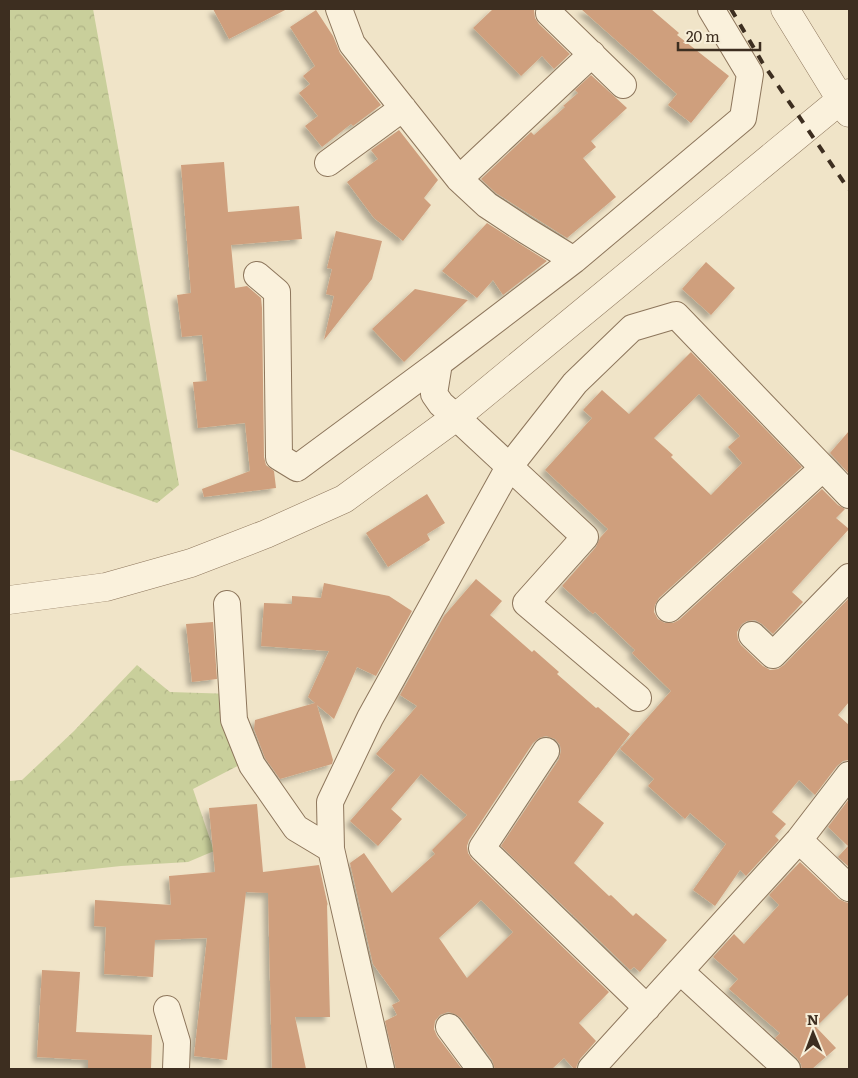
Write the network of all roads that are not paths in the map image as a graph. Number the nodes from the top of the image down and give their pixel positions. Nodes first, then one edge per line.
1 (340, 9) edge
2 (711, 9) edge
3 (784, 9) edge
4 (549, 13) dead end
5 (592, 54) junction
6 (623, 84) dead end
7 (846, 102) edge
8 (402, 108) junction
9 (328, 163) dead end
10 (459, 179) junction
11 (574, 260) junction
12 (256, 275) dead end
13 (439, 363) junction
14 (456, 417) junction
15 (508, 467) junction
16 (823, 468) junction
17 (849, 495) edge
18 (849, 577) edge
19 (9, 600) edge
20 (227, 604) dead end
21 (669, 609) dead end
22 (752, 636) dead end
23 (638, 698) dead end
24 (546, 751) dead end
25 (849, 775) edge
26 (799, 840) junction
27 (331, 850) junction
28 (849, 888) edge
29 (680, 972) junction
30 (646, 1008) junction
31 (167, 1009) dead end
32 (449, 1027) dead end
33 (176, 1069) edge
34 (380, 1069) edge
35 (480, 1069) edge
36 (591, 1069) edge
37 (787, 1069) edge

1 - 8 street
2 - 11 street
3 - 7 street
4 - 5 street
5 - 6 street
5 - 10 street
7 - 14 street
8 - 9 street
8 - 10 street
10 - 11 street
11 - 13 street
12 - 13 street
13 - 14 street
14 - 15 street
14 - 19 street
15 - 16 street
15 - 23 street
15 - 27 street
16 - 17 street
16 - 21 street
18 - 22 street
20 - 27 street
24 - 30 street
25 - 26 street
26 - 28 street
26 - 29 street
27 - 34 street
29 - 30 street
29 - 37 street
30 - 36 street
31 - 33 street
32 - 35 street

